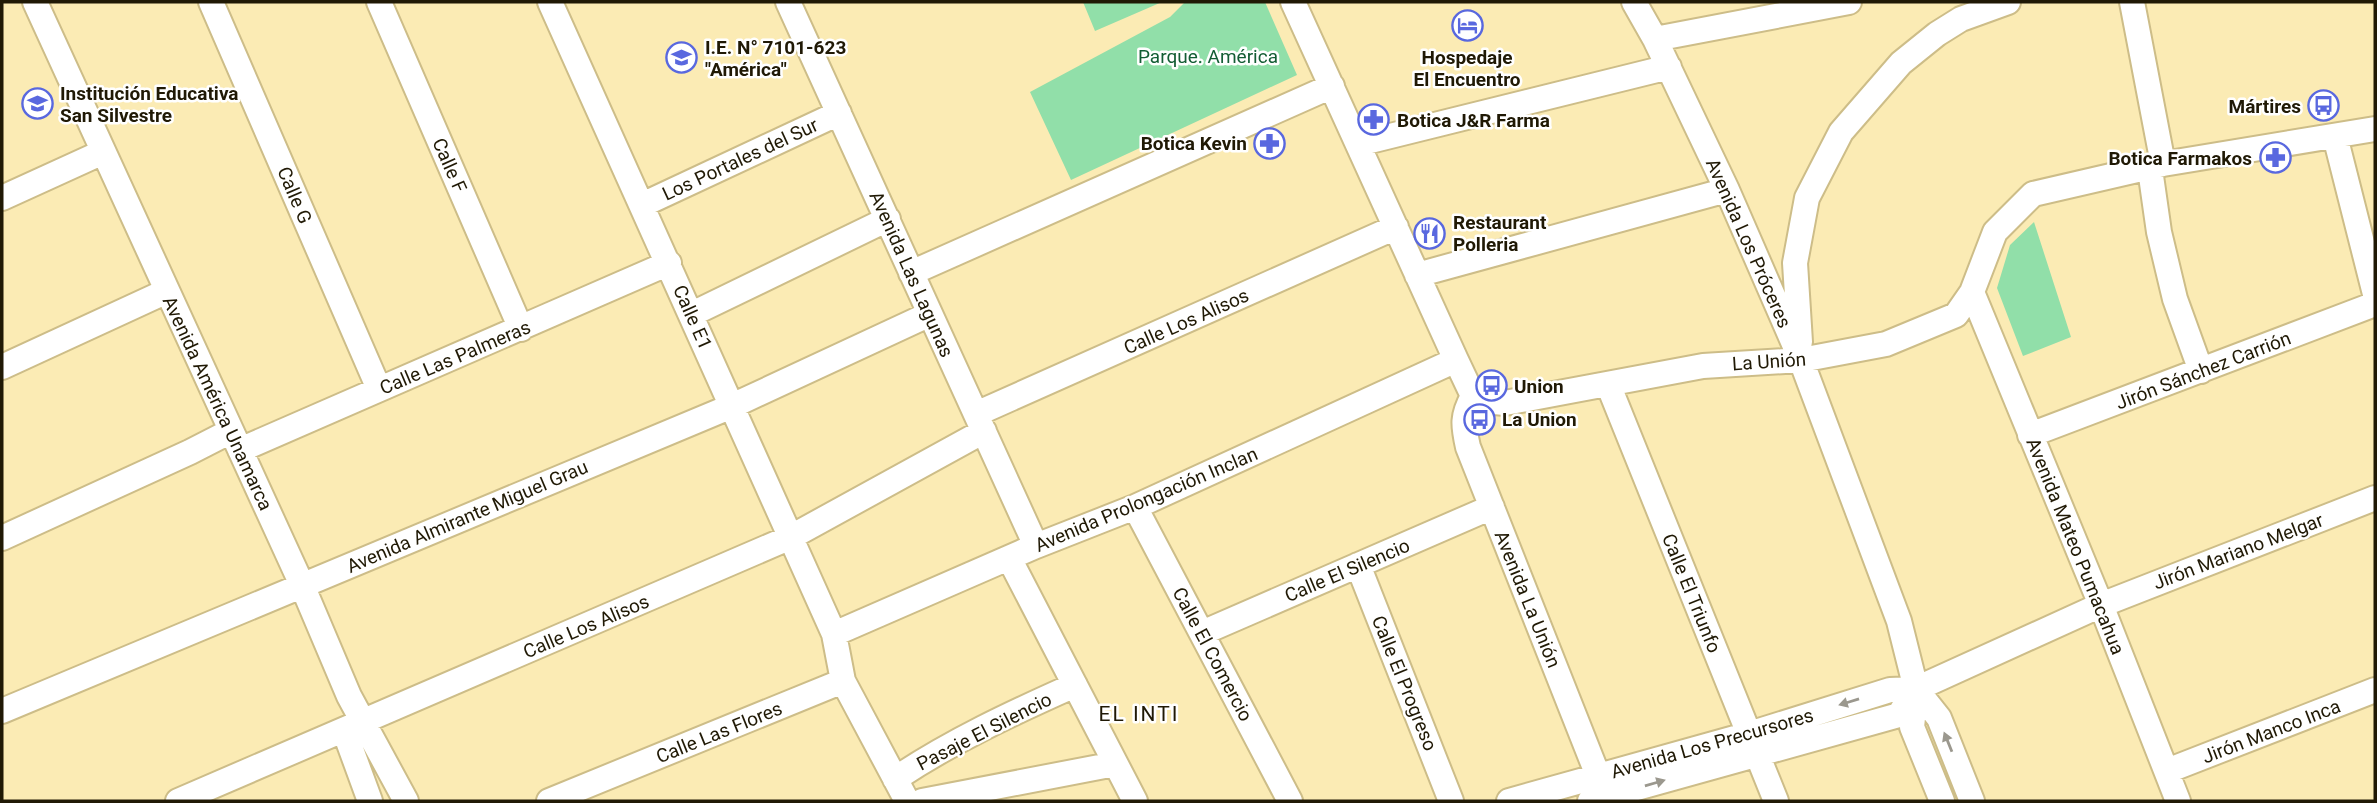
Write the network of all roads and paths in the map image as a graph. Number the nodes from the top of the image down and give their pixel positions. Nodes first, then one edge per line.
1 (35, 2) edge
2 (211, 2) edge
3 (379, 2) edge
4 (550, 2) edge
5 (788, 2) edge
6 (1634, 2) edge
7 (1849, 2) edge
8 (2008, 2) edge
9 (2132, 2) edge
10 (1299, 3) edge
11 (1655, 39) junction
12 (1669, 67) junction
13 (1332, 86) junction
14 (839, 113) junction
15 (2375, 129) edge
16 (2335, 136) junction
17 (1359, 144) junction
18 (103, 152) junction
19 (2157, 166) junction
20 (1727, 190) junction
21 (2, 198) edge
22 (642, 205) junction
23 (888, 219) junction
24 (1396, 227) junction
25 (669, 263) junction
26 (911, 272) junction
27 (1417, 275) junction
28 (167, 291) junction
29 (1972, 292) junction
30 (2375, 294) edge
31 (2375, 304) edge
32 (692, 314) junction
33 (930, 314) junction
34 (521, 329) junction
35 (1455, 360) junction
36 (1801, 360) junction
37 (2, 367) edge
38 (2200, 371) junction
39 (1608, 384) junction
40 (379, 388) junction
41 (1473, 396) junction
42 (732, 406) junction
43 (980, 423) junction
44 (2031, 435) junction
45 (236, 440) junction
46 (2375, 498) edge
47 (1135, 507) junction
48 (1492, 507) junction
49 (791, 537) junction
50 (2, 538) edge
51 (1036, 546) junction
52 (1009, 558) junction
53 (1358, 565) junction
54 (302, 584) junction
55 (2101, 605) junction
56 (1202, 633) junction
57 (834, 634) junction
58 (844, 681) junction
59 (1075, 685) junction
60 (1916, 689) junction
61 (2375, 690) edge
62 (2, 711) edge
63 (354, 726) junction
64 (1753, 744) junction
65 (1115, 764) junction
66 (2167, 771) junction
67 (895, 779) junction
68 (1601, 794) edge
69 (178, 801) edge
70 (370, 801) edge
71 (406, 801) edge
72 (549, 801) edge
73 (907, 801) edge
74 (922, 801) edge
75 (1135, 801) edge
76 (1290, 801) edge
77 (1451, 801) edge
78 (1509, 801) edge
79 (1776, 801) edge
80 (1942, 801) edge
81 (1972, 801) edge
82 (2178, 801) edge

1 - 18 street, Avenida América Unamarca
2 - 40 street, Calle G
3 - 34 street, Calle F
4 - 22 street, Calle E1
5 - 14 street, Avenida Las Lagunas
6 - 11 street, Avenida Los Próceres
7 - 11 street
8 - 36 street
9 - 19 street
10 - 13 street
11 - 12 street, Avenida Los Próceres
12 - 17 street
12 - 20 street, Avenida Los Próceres
13 - 17 street
13 - 26 street
14 - 22 street, Los Portales del Sur
14 - 23 street, Avenida Las Lagunas
15 - 16 street
16 - 19 street
16 - 30 street
17 - 24 street
18 - 21 street
18 - 28 street, Avenida América Unamarca
19 - 29 street, La Unión
19 - 38 street
20 - 27 street
20 - 36 street, Avenida Los Próceres
22 - 25 street, Calle E1
23 - 26 street, Avenida Las Lagunas
23 - 32 street
24 - 27 street
24 - 43 street, Calle Los Alisos
25 - 32 street, Calle E1
25 - 34 street, Calle Las Palmeras
26 - 33 street, Avenida Las Lagunas
27 - 35 street
28 - 37 street
28 - 45 street, Avenida América Unamarca
29 - 36 street, La Unión
29 - 44 street, Avenida Mateo Pumacahua
31 - 38 street, Jirón Sánchez Carrión
32 - 42 street, Calle E1
33 - 42 street, Avenida Almirante Miguel Grau
33 - 43 street, Avenida Las Lagunas
34 - 40 street, Calle Las Palmeras
35 - 41 street
35 - 47 street, Avenida Prolongación Inclan
36 - 39 street, La Unión
36 - 60 street, Avenida Los Próceres
38 - 44 street, Jirón Sánchez Carrión
39 - 41 street, La Unión
39 - 64 street, Calle El Triunfo
40 - 45 street, Calle Las Palmeras
41 - 48 street, Avenida La Unión
42 - 49 street, Calle E1
42 - 54 street, Avenida Almirante Miguel Grau
43 - 49 street, Calle Los Alisos
43 - 51 street, Avenida Las Lagunas
44 - 55 street, Avenida Mateo Pumacahua
45 - 50 street, Calle Las Palmeras
45 - 54 street, Avenida América Unamarca
46 - 55 street, Jirón Mariano Melgar
47 - 51 street, Avenida Prolongación Inclan
47 - 56 street, Calle El Comercio
48 - 53 street, Calle El Silencio
48 - 68 street, Avenida La Unión
49 - 57 street, Calle E1
49 - 63 street, Calle Los Alisos
51 - 52 street, Avenida Prolongación Inclan
52 - 57 street, Avenida Prolongación Inclan
52 - 59 street
53 - 56 street, Calle El Silencio
53 - 77 street, Calle El Progreso
54 - 62 street, Avenida Almirante Miguel Grau
54 - 63 street, Avenida América Unamarca
55 - 60 street, Avenida Los Precursores
55 - 66 street, Avenida Mateo Pumacahua
56 - 76 street, Calle El Comercio
57 - 58 street
58 - 67 street
58 - 72 street, Calle Las Flores
59 - 65 street
59 - 67 street, Pasaje El Silencio
60 - 64 street, Avenida Los Precursores
60 - 80 street, Avenida Los Próceres
81 -> 60 street, Avenida Los Próceres
61 - 66 street, Jirón Manco Inca
63 - 69 street, Calle Los Alisos
63 - 70 street
63 - 71 street, Avenida América Unamarca
64 - 68 street, Avenida Los Precursores
64 - 79 street, Calle El Triunfo
65 - 74 street
65 - 75 street
66 - 82 street, Avenida Mateo Pumacahua
67 - 73 street
68 - 78 street, Avenida Los Precursores

